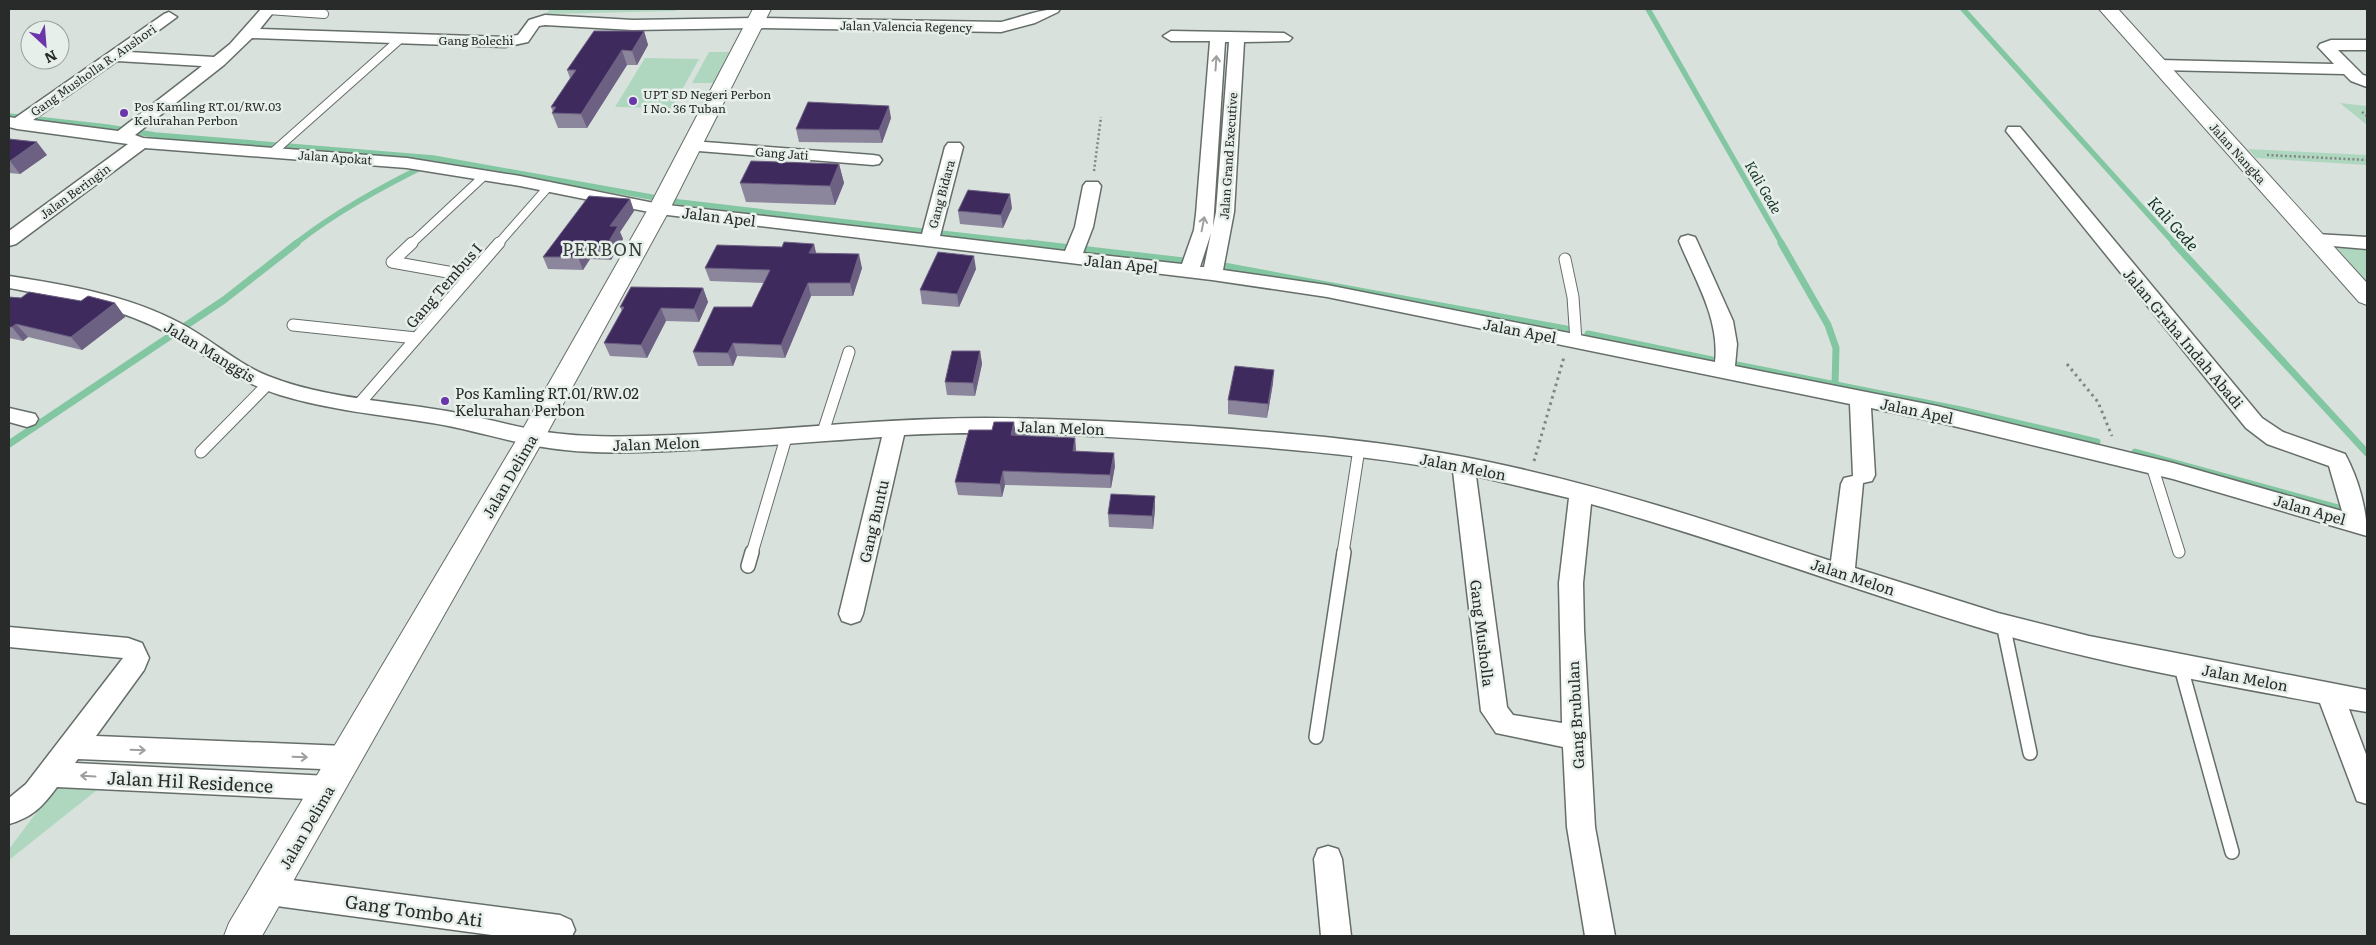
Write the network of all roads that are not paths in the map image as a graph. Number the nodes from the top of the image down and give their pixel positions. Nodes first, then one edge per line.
1 (269, 9) edge
2 (1053, 9) edge
3 (2108, 9) edge
4 (324, 14) dead end
5 (758, 16) edge
6 (169, 17) dead end
7 (249, 33) junction
8 (1171, 36) dead end
9 (1218, 37) junction
10 (1237, 37) junction
11 (1284, 38) dead end
12 (399, 40) junction
13 (2367, 45) edge
14 (111, 56) junction
15 (218, 62) junction
16 (2159, 66) junction
17 (2348, 69) junction
18 (2367, 82) edge
19 (21, 119) edge
20 (1212, 128) junction
21 (1231, 128) junction
22 (2014, 131) dead end
23 (132, 135) junction
24 (692, 146) junction
25 (954, 147) dead end
26 (277, 148) junction
27 (873, 160) dead end
28 (485, 175) junction
29 (548, 186) junction
30 (1092, 186) road end
31 (663, 201) junction
32 (9, 240) edge
33 (2316, 240) junction
34 (929, 242) junction
35 (1688, 242) dead end
36 (2367, 243) edge
37 (1198, 246) junction
38 (1218, 249) junction
39 (1075, 252) junction
40 (1565, 260) dead end
41 (1189, 271) junction
42 (1212, 274) junction
43 (470, 276) junction
44 (9, 282) edge
45 (2367, 298) edge
46 (293, 324) dead end
47 (416, 338) junction
48 (1572, 340) junction
49 (849, 352) dead end
50 (1724, 370) junction
51 (268, 384) junction
52 (1860, 398) junction
53 (359, 404) junction
54 (894, 429) junction
55 (822, 435) junction
56 (532, 437) junction
57 (786, 438) junction
58 (1359, 449) junction
59 (201, 452) dead end
60 (1463, 465) junction
61 (2152, 466) junction
62 (1581, 493) junction
63 (2358, 518) edge
64 (2179, 552) dead end
65 (748, 566) dead end
66 (1842, 573) junction
67 (851, 614) dead end
68 (2003, 624) junction
69 (9, 637) edge
70 (2180, 664) junction
71 (2330, 694) junction
72 (2367, 701) edge
73 (1316, 737) dead end
74 (1576, 737) junction
75 (72, 747) junction
76 (2030, 753) dead end
77 (346, 758) junction
78 (51, 774) junction
79 (329, 788) junction
80 (2367, 792) edge
81 (9, 811) edge
82 (2232, 852) dead end
83 (1328, 860) dead end
84 (269, 891) junction
85 (560, 930) dead end
86 (242, 936) edge
87 (1336, 936) edge
88 (1600, 936) edge

1 - 4 lane
1 - 7 street, Jalan Beringin
2 - 5 street, Jalan Valencia Regency
3 - 16 street, Jalan Nangka
5 - 12 street, Gang Bolechi
5 - 24 street, Jalan Delima
6 - 14 street, Gang Musholla R. Anshori
7 - 12 street, Gang Bolechi
7 - 15 street, Jalan Beringin
8 - 9 street
9 - 10 street
20 -> 9 street, Jalan Grand Executive
10 - 11 street
10 - 21 street, Jalan Grand Executive
12 - 26 lane
13 - 17 street
14 - 15 street
14 - 19 street, Gang Musholla R. Anshori
15 - 23 street, Jalan Beringin
16 - 17 street
16 - 33 street, Jalan Nangka
17 - 18 street
19 - 23 street, Jalan Apokat
20 - 21 street
37 -> 20 street, Jalan Grand Executive
21 - 38 street, Jalan Grand Executive
22 - 63 street, Jalan Graha Indah Abadi
23 - 26 street, Jalan Apokat
23 - 32 street, Jalan Beringin
24 - 27 street, Gang Jati
24 - 31 street, Jalan Delima
25 - 34 street, Gang Bidara
26 - 28 street, Jalan Apokat
28 - 29 street, Jalan Apokat
28 - 43 lane
29 - 31 street, Jalan Apokat
29 - 43 lane, Gang Tembus I
30 - 39 street
31 - 34 street, Jalan Apel
31 - 56 street, Jalan Delima
33 - 36 street
33 - 45 street, Jalan Nangka
34 - 39 street, Jalan Apel
35 - 50 street
37 - 38 street
37 - 41 street, Jalan Grand Executive
38 - 42 street, Jalan Grand Executive
39 - 41 street, Jalan Apel
40 - 48 lane
41 - 42 street, Jalan Apel
42 - 48 street, Jalan Apel
43 - 47 lane, Gang Tembus I
44 - 51 street, Jalan Manggis
46 - 47 lane
47 - 53 lane, Gang Tembus I
48 - 50 street, Jalan Apel
49 - 55 lane
50 - 52 street, Jalan Apel
51 - 53 street, Jalan Manggis
51 - 59 lane
52 - 61 street, Jalan Apel
52 - 66 street
53 - 56 street, Jalan Manggis
54 - 55 street, Jalan Melon
54 - 58 street, Jalan Melon
54 - 67 street, Gang Buntu
55 - 57 street, Jalan Melon
56 - 57 street, Jalan Melon
56 - 77 street, Jalan Delima
57 - 65 lane
58 - 60 street, Jalan Melon
58 - 73 lane
60 - 62 street, Jalan Melon
60 - 74 street, Gang Musholla
61 - 63 street, Jalan Apel
61 - 64 lane
62 - 66 street, Jalan Melon
62 - 74 street, Gang Brubulan
66 - 68 street, Jalan Melon
68 - 70 street, Jalan Melon
68 - 76 lane
69 - 75 street
70 - 71 street, Jalan Melon
70 - 82 lane
71 - 72 street, Jalan Melon
71 - 80 street
74 - 88 street, Gang Brubulan
75 -> 77 street, Jalan Hil Residence
75 - 78 street
77 - 79 street, Jalan Delima
79 -> 78 street, Jalan Hil Residence
78 - 81 street
79 - 84 street, Jalan Delima
83 - 87 street
84 - 85 street, Gang Tombo Ati
84 - 86 street, Jalan Delima

